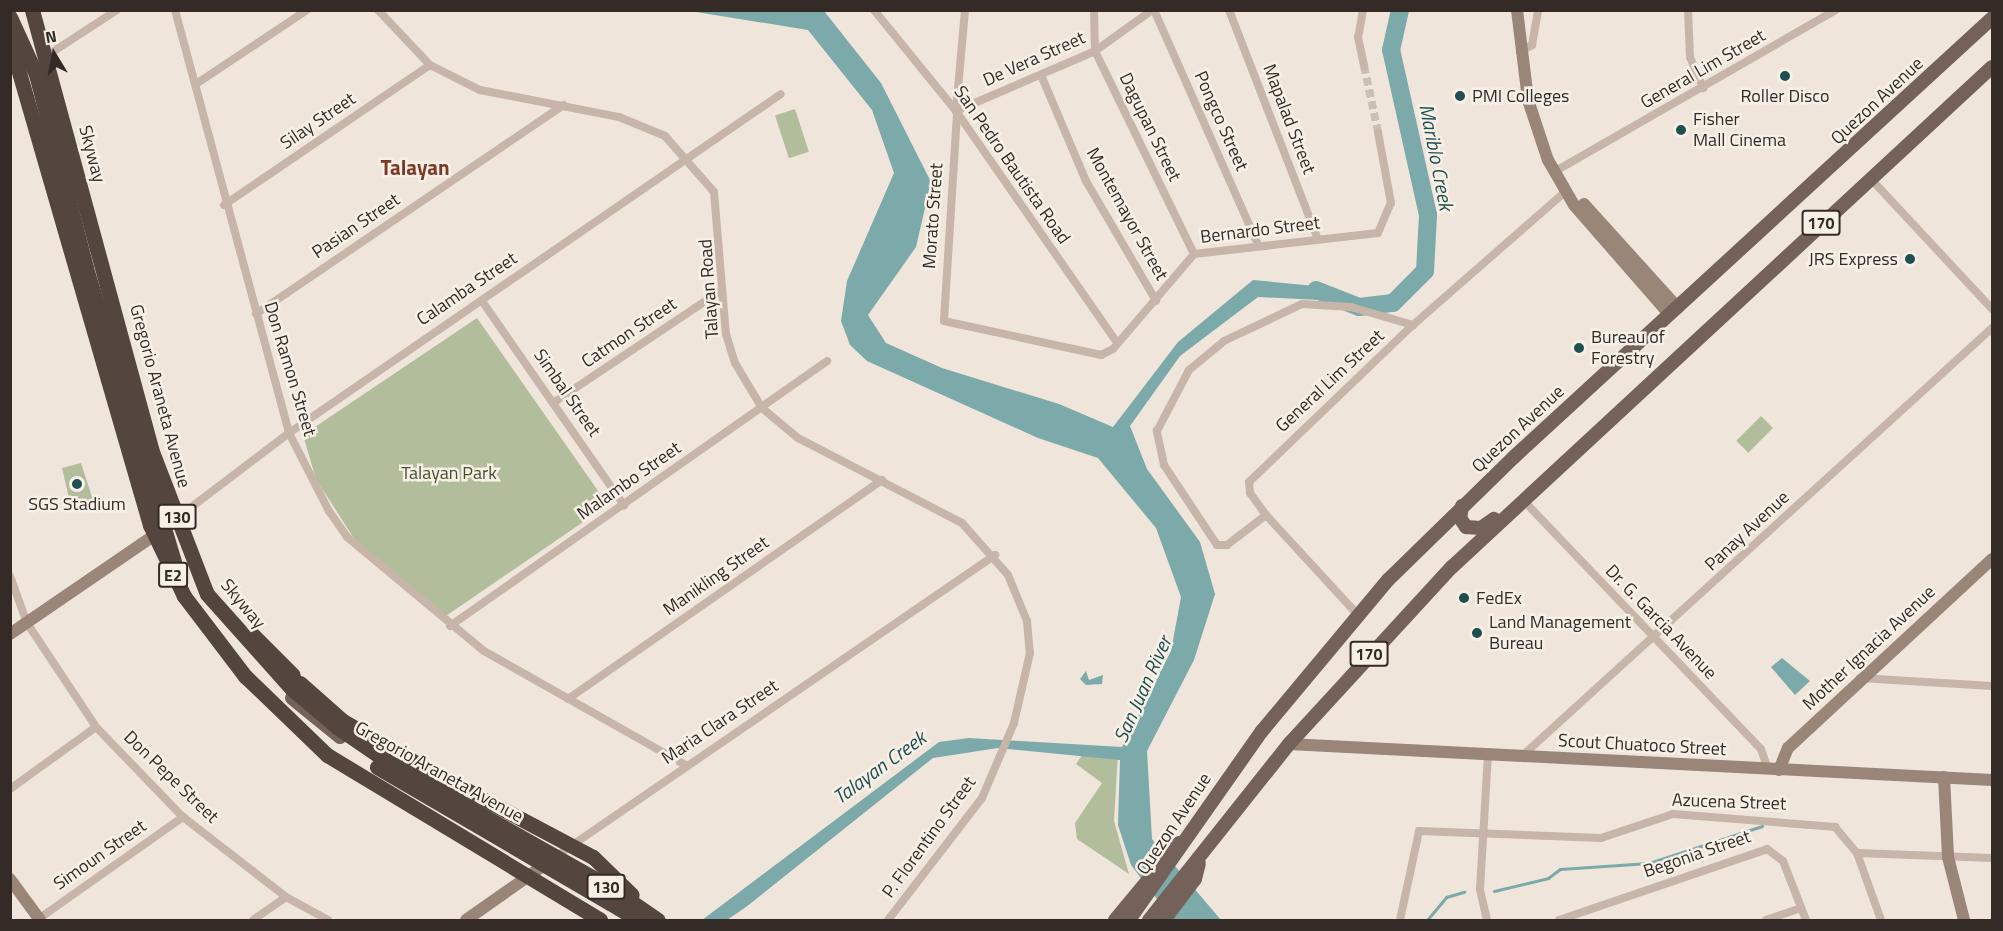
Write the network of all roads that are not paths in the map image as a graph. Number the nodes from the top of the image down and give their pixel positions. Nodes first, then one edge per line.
1 (34, 10) edge
2 (117, 10) edge
3 (174, 10) edge
4 (307, 10) edge
5 (378, 10) edge
6 (874, 10) edge
7 (965, 10) edge
8 (1094, 10) edge
9 (1153, 10) edge
10 (1229, 10) edge
11 (1363, 10) edge
12 (1517, 10) edge
13 (1538, 10) edge
14 (1688, 10) edge
15 (1836, 10) edge
16 (10, 17) edge
17 (1992, 18) edge
18 (10, 41) edge
19 (10, 51) edge
20 (1095, 51) junction
21 (1520, 52) junction
22 (44, 58) junction
23 (430, 65) junction
24 (1364, 66) tunnel mouth
25 (1992, 66) edge
26 (1041, 75) junction
27 (18, 77) edge
28 (196, 84) junction
29 (1703, 88) junction
30 (781, 94) dead end
31 (564, 105) junction
32 (957, 113) junction
33 (1377, 132) tunnel mouth
34 (689, 160) junction
35 (1554, 172) junction
36 (1870, 178) junction
37 (1567, 190) junction
38 (225, 205) junction
39 (1318, 239) junction
40 (1258, 245) junction
41 (1194, 254) junction
42 (722, 290) junction
43 (482, 301) junction
44 (1156, 301) junction
45 (1992, 309) edge
46 (1674, 311) junction
47 (256, 314) junction
48 (944, 321) joint
49 (1413, 325) junction
50 (1992, 328) edge
51 (1118, 343) junction
52 (827, 361) dead end
53 (553, 403) junction
54 (762, 408) junction
55 (289, 433) junction
56 (882, 480) junction
57 (1528, 495) junction
58 (624, 505) junction
59 (1462, 506) junction
60 (1266, 515) junction
61 (177, 518) junction
62 (157, 537) junction
63 (995, 555) junction
64 (1992, 559) edge
65 (10, 576) edge
66 (207, 590) junction
67 (1358, 615) junction
68 (27, 623) junction
69 (450, 626) junction
70 (10, 634) edge
71 (1653, 639) junction
72 (224, 657) joint
73 (1860, 678) junction
74 (295, 682) junction
75 (1992, 686) edge
76 (568, 699) junction
77 (96, 727) junction
78 (1008, 739) joint
79 (1289, 744) junction
80 (1488, 754) junction
81 (1522, 756) junction
82 (687, 766) junction
83 (1773, 770) junction
84 (1944, 777) junction
85 (1992, 780) edge
86 (10, 789) edge
87 (183, 817) junction
88 (1483, 834) junction
89 (1857, 852) junction
90 (555, 857) junction
91 (1947, 857) junction
92 (1992, 858) edge
93 (533, 874) junction
94 (10, 879) edge
95 (1142, 893) junction
96 (286, 897) junction
97 (1801, 908) junction
98 (1163, 915) edge
99 (649, 918) edge
100 (38, 920) edge
101 (253, 921) edge
102 (328, 921) edge
103 (466, 921) edge
104 (600, 921) edge
105 (606, 921) edge
106 (888, 921) edge
107 (1115, 921) edge
108 (1129, 921) edge
109 (1149, 921) edge
110 (1400, 921) edge
111 (1487, 921) edge
112 (1559, 921) edge
113 (1766, 921) edge
114 (1806, 921) edge
115 (1881, 921) edge
116 (1964, 921) edge

1 - 22 main road, Gregorio Araneta Avenue / 130
1 - 74 highway, Skyway / E2, bridge
2 - 22 street
3 - 28 street, Don Ramon Street
4 - 28 street
5 - 23 street, Talayan Road
6 - 32 street, San Pedro Bautista Road
7 - 32 street, Morato Street
8 - 20 street, Dagupan Street
9 - 20 street, De Vera Street
9 - 40 street, Pongco Street
10 - 39 street, Mapalad Street
11 - 24 street
12 - 21 main road
13 - 21 street
14 - 29 street
15 - 29 street, General Lim Street
16 - 62 highway, bridge
17 - 46 main road, Quezon Avenue / 170
18 - 104 highway, E2, bridge
19 - 27 main road, 130
20 - 26 street, De Vera Street
20 - 41 street, Dagupan Street
21 - 35 main road
22 - 27 main road
22 - 61 main road, Gregorio Araneta Avenue / 130
23 - 31 street, Talayan Road
23 - 38 street, Silay Street
25 - 36 main road, 170
26 - 32 street, De Vera Street
26 - 44 street, Montemayor Street
27 - 62 main road, 130
28 - 38 street, Don Ramon Street
29 - 35 street, General Lim Street
30 - 34 street, Calamba Street
31 - 34 street, Talayan Road
31 - 47 street, Pasian Street
32 - 48 street, Morato Street
32 - 51 street, San Pedro Bautista Road
33 - 39 street, Bernardo Street
34 - 42 street, Talayan Road
34 - 43 street, Calamba Street
35 - 37 main road
36 - 45 street
36 - 57 main road, 170
37 - 46 main road
37 - 49 street, General Lim Street
38 - 47 street, Don Ramon Street
39 - 40 street, Bernardo Street
40 - 41 street, Bernardo Street
41 - 44 street, Bernardo Street
42 - 53 street, Catmon Street
42 - 54 street, Talayan Road
43 - 53 street, Simbal Street
43 - 55 street, Calamba Street
44 - 51 street, Bernardo Street
46 - 59 main road, Quezon Avenue / 170
47 - 55 street, Don Ramon Street
48 - 51 street, Bernardo Street
49 - 60 street, General Lim Street
49 - 60 street
50 - 71 street, Panay Avenue
52 - 54 street, Malambo Street
53 - 58 street, Simbal Street
54 - 56 street, Talayan Road
54 - 58 street, Malambo Street
55 - 61 street, Calamba Street
55 - 69 street, Don Ramon Street
56 - 63 street, Talayan Road
56 - 76 street, Manikling Street
57 - 59 main road
57 - 71 street, Dr. G. Garcia Avenue
57 - 79 main road, 170
58 - 69 street, Malambo Street
59 - 67 main road, Quezon Avenue / 170
60 - 67 street, General Lim Street
61 - 66 main road, Gregorio Araneta Avenue / 130
62 - 68 main road
62 - 72 highway
63 - 78 street, Talayan Road
63 - 82 street, Maria Clara Street
64 - 73 main road, Mother Ignacia Avenue
65 - 68 street, Don Pepe Street
66 - 74 highway
66 - 90 main road, Gregorio Araneta Avenue / 130
67 - 95 main road, Quezon Avenue / 170
68 - 70 main road
68 - 77 street, Don Pepe Street
69 - 76 street, Don Ramon Street
71 - 81 street, Panay Avenue
71 - 83 street, Dr. G. Garcia Avenue
72 - 93 main road, 130
73 - 75 street
73 - 83 main road, Mother Ignacia Avenue
74 - 99 highway, bridge
74 - 99 highway, bridge
76 - 82 street, Don Ramon Street
77 - 86 street
77 - 87 street, Don Pepe Street
78 - 106 street, P. Florentino Street
79 - 80 main road, Scout Chuatoco Street
79 - 98 main road, 170
80 - 81 main road, Scout Chuatoco Street
80 - 88 street
81 - 83 main road, Scout Chuatoco Street
82 - 90 street, Maria Clara Street
83 - 84 main road, Scout Chuatoco Street
84 - 85 main road, Scout Chuatoco Street
84 - 91 main road
87 - 96 street, Don Pepe Street
87 - 100 street, Simoun Street
88 - 89 street, Azucena Street
88 - 110 street, Azucena Street
88 - 111 street
89 - 91 street
89 - 115 street, Azucena Street
90 - 93 main road, Maria Clara Street
90 - 99 main road, Gregorio Araneta Avenue / 130
91 - 92 street
91 - 116 main road
93 - 103 main road, Maria Clara Street
93 - 105 main road, 130
94 - 100 main road
95 - 107 main road
95 - 108 main road, Quezon Avenue
96 - 101 street
96 - 102 street, Don Pepe Street
97 - 112 street, Begonia Street
97 - 113 street
97 - 114 street, Begonia Street
98 - 109 main road

